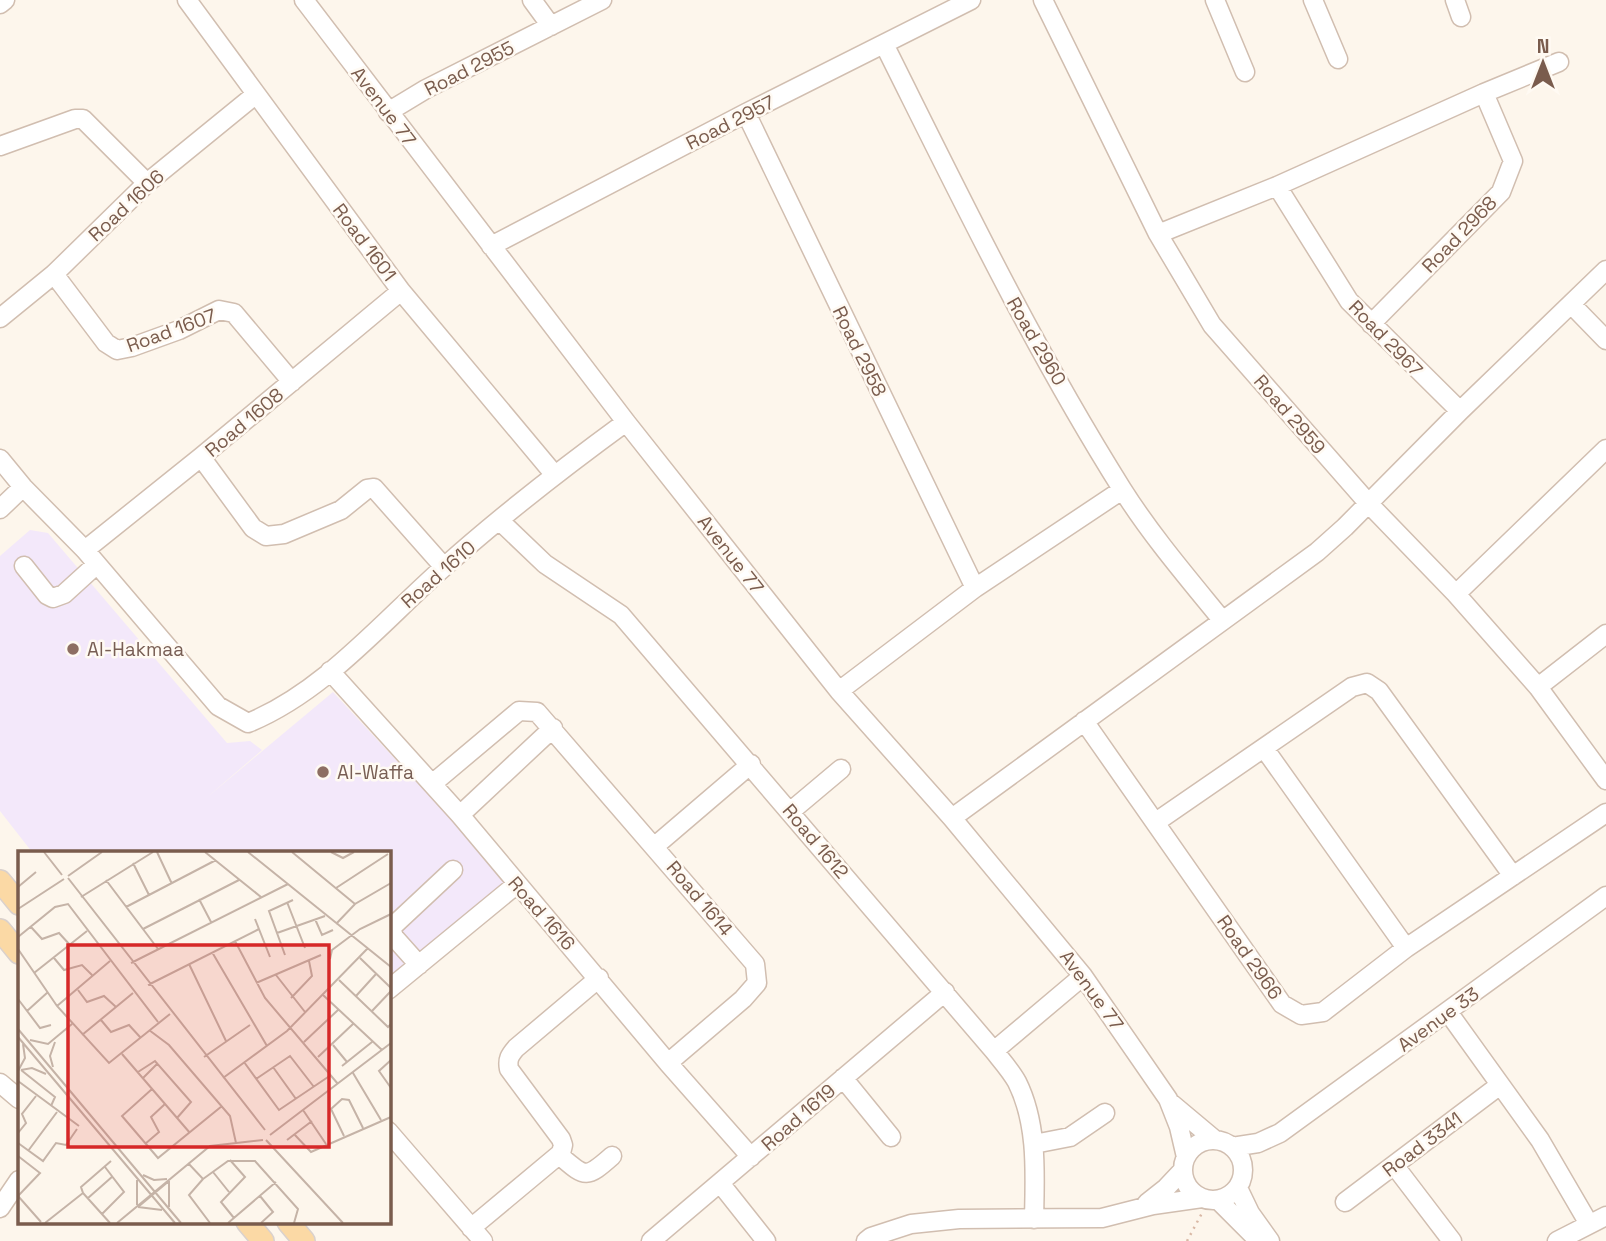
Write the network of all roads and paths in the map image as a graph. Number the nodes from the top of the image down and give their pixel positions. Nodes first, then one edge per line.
1 (5, 0) edge
2 (187, 0) edge
3 (304, 0) edge
4 (532, 0) edge
5 (602, 0) edge
6 (971, 0) edge
7 (1042, 0) edge
8 (1215, 0) edge
9 (1313, 0) edge
10 (0, 4) edge
11 (551, 26) junction
12 (884, 44) junction
13 (1338, 59) dead end
14 (1559, 62) dead end
15 (1245, 72) dead end
16 (1485, 93) junction
17 (255, 95) junction
18 (388, 111) junction
19 (746, 113) junction
20 (0, 146) edge
21 (147, 183) junction
22 (1278, 186) junction
23 (1158, 234) junction
24 (491, 246) junction
25 (1606, 270) edge
26 (54, 274) junction
27 (401, 292) junction
28 (1571, 304) junction
29 (0, 318) edge
30 (1371, 324) junction
31 (1606, 340) edge
32 (292, 382) junction
33 (1460, 411) junction
34 (626, 422) junction
35 (1606, 449) edge
36 (201, 457) junction
37 (0, 459) edge
38 (554, 474) junction
39 (23, 487) junction
40 (1122, 490) junction
41 (1369, 503) junction
42 (0, 509) edge
43 (500, 521) junction
44 (85, 550) junction
45 (97, 564) junction
46 (24, 566) dead end
47 (444, 567) junction
48 (975, 588) junction
49 (1455, 594) junction
50 (1222, 620) junction
51 (1606, 634) edge
52 (330, 671) junction
53 (1538, 687) junction
54 (839, 691) junction
55 (1084, 721) junction
56 (553, 728) junction
57 (1264, 748) junction
58 (751, 764) junction
59 (841, 769) dead end
60 (1606, 780) edge
61 (432, 784) junction
62 (791, 811) junction
63 (1606, 813) edge
64 (460, 815) junction
65 (953, 818) junction
66 (1156, 822) junction
67 (655, 846) junction
68 (453, 870) dead end
69 (1513, 876) junction
70 (0, 881) edge
71 (517, 884) junction
72 (1606, 896) edge
73 (18, 903) edge
74 (0, 930) edge
75 (1406, 948) junction
76 (18, 952) edge
77 (419, 965) junction
78 (1083, 976) junction
79 (599, 978) junction
80 (390, 988) edge
81 (945, 992) junction
82 (1448, 1012) junction
83 (994, 1051) junction
84 (668, 1063) junction
85 (843, 1078) junction
86 (0, 1083) edge
87 (1500, 1085) junction
88 (18, 1098) edge
89 (1168, 1099) junction
90 (1105, 1113) dead end
91 (390, 1133) edge
92 (891, 1137) dead end
93 (1269, 1139) junction
94 (1214, 1140) junction
95 (1034, 1144) junction
96 (1232, 1147) junction
97 (559, 1155) junction
98 (612, 1156) dead end
99 (751, 1157) junction
100 (1184, 1164) junction
101 (1394, 1165) junction
102 (1243, 1168) junction
103 (18, 1181) edge
104 (720, 1183) junction
105 (1238, 1188) junction
106 (1210, 1200) junction
107 (1345, 1202) dead end
108 (0, 1208) edge
109 (1138, 1209) junction
110 (1034, 1219) junction
111 (1598, 1220) edge
112 (249, 1224) edge
113 (290, 1224) edge
114 (477, 1234) edge
115 (659, 1239) edge
116 (263, 1241) edge
117 (304, 1241) edge
118 (766, 1241) edge
119 (866, 1241) edge
120 (1187, 1241) edge
121 (1259, 1241) edge
122 (1270, 1241) edge
123 (1452, 1241) edge
124 (1557, 1241) edge

1 - 10 street
2 - 17 street, Road 1601
3 - 18 street, Avenue 77
4 - 11 street
5 - 11 street, Road 2955
6 - 12 street, Road 2957
7 - 23 street, Road 2959
8 - 15 street
9 - 13 street
11 - 18 street, Road 2955
12 - 19 street, Road 2957
12 - 40 street, Road 2960
14 - 16 street
16 - 22 street
16 - 30 street, Road 2968
17 - 21 street, Road 1606
17 - 27 street, Road 1601
18 - 24 street, Avenue 77
19 - 24 street, Road 2957
19 - 48 street, Road 2958
20 - 21 street
21 - 26 street, Road 1606
22 - 23 street
22 - 30 street, Road 2967
23 - 41 street, Road 2959
24 - 34 street, Avenue 77
25 - 28 street
26 - 29 street, Road 1606
26 - 32 street, Road 1607
27 - 32 street, Road 1608
27 - 38 street, Road 1601
28 - 31 street
28 - 33 street
30 - 33 street, Road 2967
32 - 36 street, Road 1608
33 - 41 street
34 - 38 street, Road 1610
34 - 54 street, Avenue 77
35 - 49 street
36 - 44 street, Road 1608
36 - 47 street
37 - 39 street
38 - 43 street, Road 1610
39 - 42 street
39 - 44 street
40 - 48 street
40 - 50 street, Road 2960
41 - 49 street, Road 2959
41 - 50 street
43 - 47 street, Road 1610
43 - 58 street, Road 1612
44 - 45 street
45 - 46 street
45 - 52 street, Road 1610
47 - 52 street, Road 1610
48 - 54 street
49 - 53 street, Road 2959
50 - 55 street
51 - 53 street
52 - 61 street, Road 1616
53 - 60 street, Road 2959
54 - 65 street, Avenue 77
55 - 65 street
55 - 66 street, Road 2966
56 - 61 street, Road 1614
56 - 64 street
56 - 67 street, Road 1614
57 - 66 street
57 - 69 street
57 - 75 street
58 - 62 street, Road 1612
58 - 67 street
59 - 62 street
61 - 64 street, Road 1616
62 - 81 street, Road 1612
63 - 69 street, Road 2966
64 - 71 street, Road 1616
65 - 78 street, Avenue 77
66 - 75 street, Road 2966
67 - 84 street, Road 1614
68 - 77 street
69 - 75 street, Road 2966
70 - 73 main road
71 - 77 street
71 - 79 street, Road 1616
72 - 82 street, Avenue 33
74 - 76 main road
77 - 80 street
78 - 83 street
78 - 89 street, Avenue 77
79 - 84 street, Road 1616
79 - 97 street
81 - 83 street, Road 1612
81 - 85 street, Road 1619
82 - 87 street
82 - 93 street, Avenue 33
83 - 95 street, Road 1612
84 - 99 street, Road 1616
85 - 92 street
85 - 99 street, Road 1619
86 - 88 street
87 - 101 street, Road 3341
87 - 111 street
89 - 94 street, Avenue 77
89 - 100 street, Avenue 77
90 - 95 street
91 - 114 street
93 - 96 street, Avenue 33
93 - 102 street, Avenue 33
94 - 96 street
94 - 100 street
95 - 110 street, Road 1612
96 - 102 street
97 - 98 street
97 - 114 street
99 - 104 street, Road 1619
100 - 106 street
100 - 109 street
101 - 107 street, Road 3341
101 - 123 street
102 - 105 street
103 - 108 street
104 - 115 street, Road 1619
104 - 118 street
105 - 106 street
105 - 122 street
106 - 109 street
106 - 120 path
106 - 121 street
109 - 110 street
110 - 119 street
111 - 124 street
112 - 116 main road
113 - 117 main road

